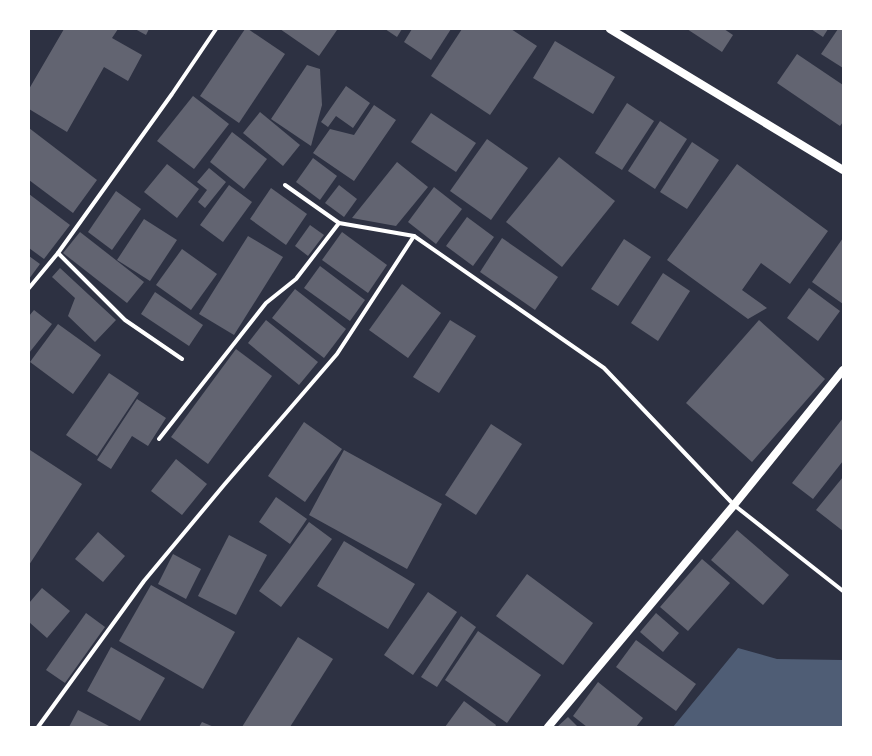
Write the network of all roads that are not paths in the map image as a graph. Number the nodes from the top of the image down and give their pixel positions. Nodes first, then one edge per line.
1 (216, 29) edge
2 (610, 29) edge
3 (843, 170) edge
4 (285, 185) dead end
5 (339, 223) junction
6 (414, 236) junction
7 (58, 253) junction
8 (29, 288) edge
9 (182, 359) dead end
10 (843, 370) edge
11 (159, 439) dead end
12 (734, 505) junction
13 (843, 591) edge
14 (38, 727) edge
15 (548, 727) edge

1 - 7 street
2 - 3 main road
4 - 5 street
5 - 6 street
5 - 11 street
6 - 12 street
6 - 14 street
7 - 8 street
7 - 9 street
10 - 12 main road
12 - 13 street
12 - 15 main road

